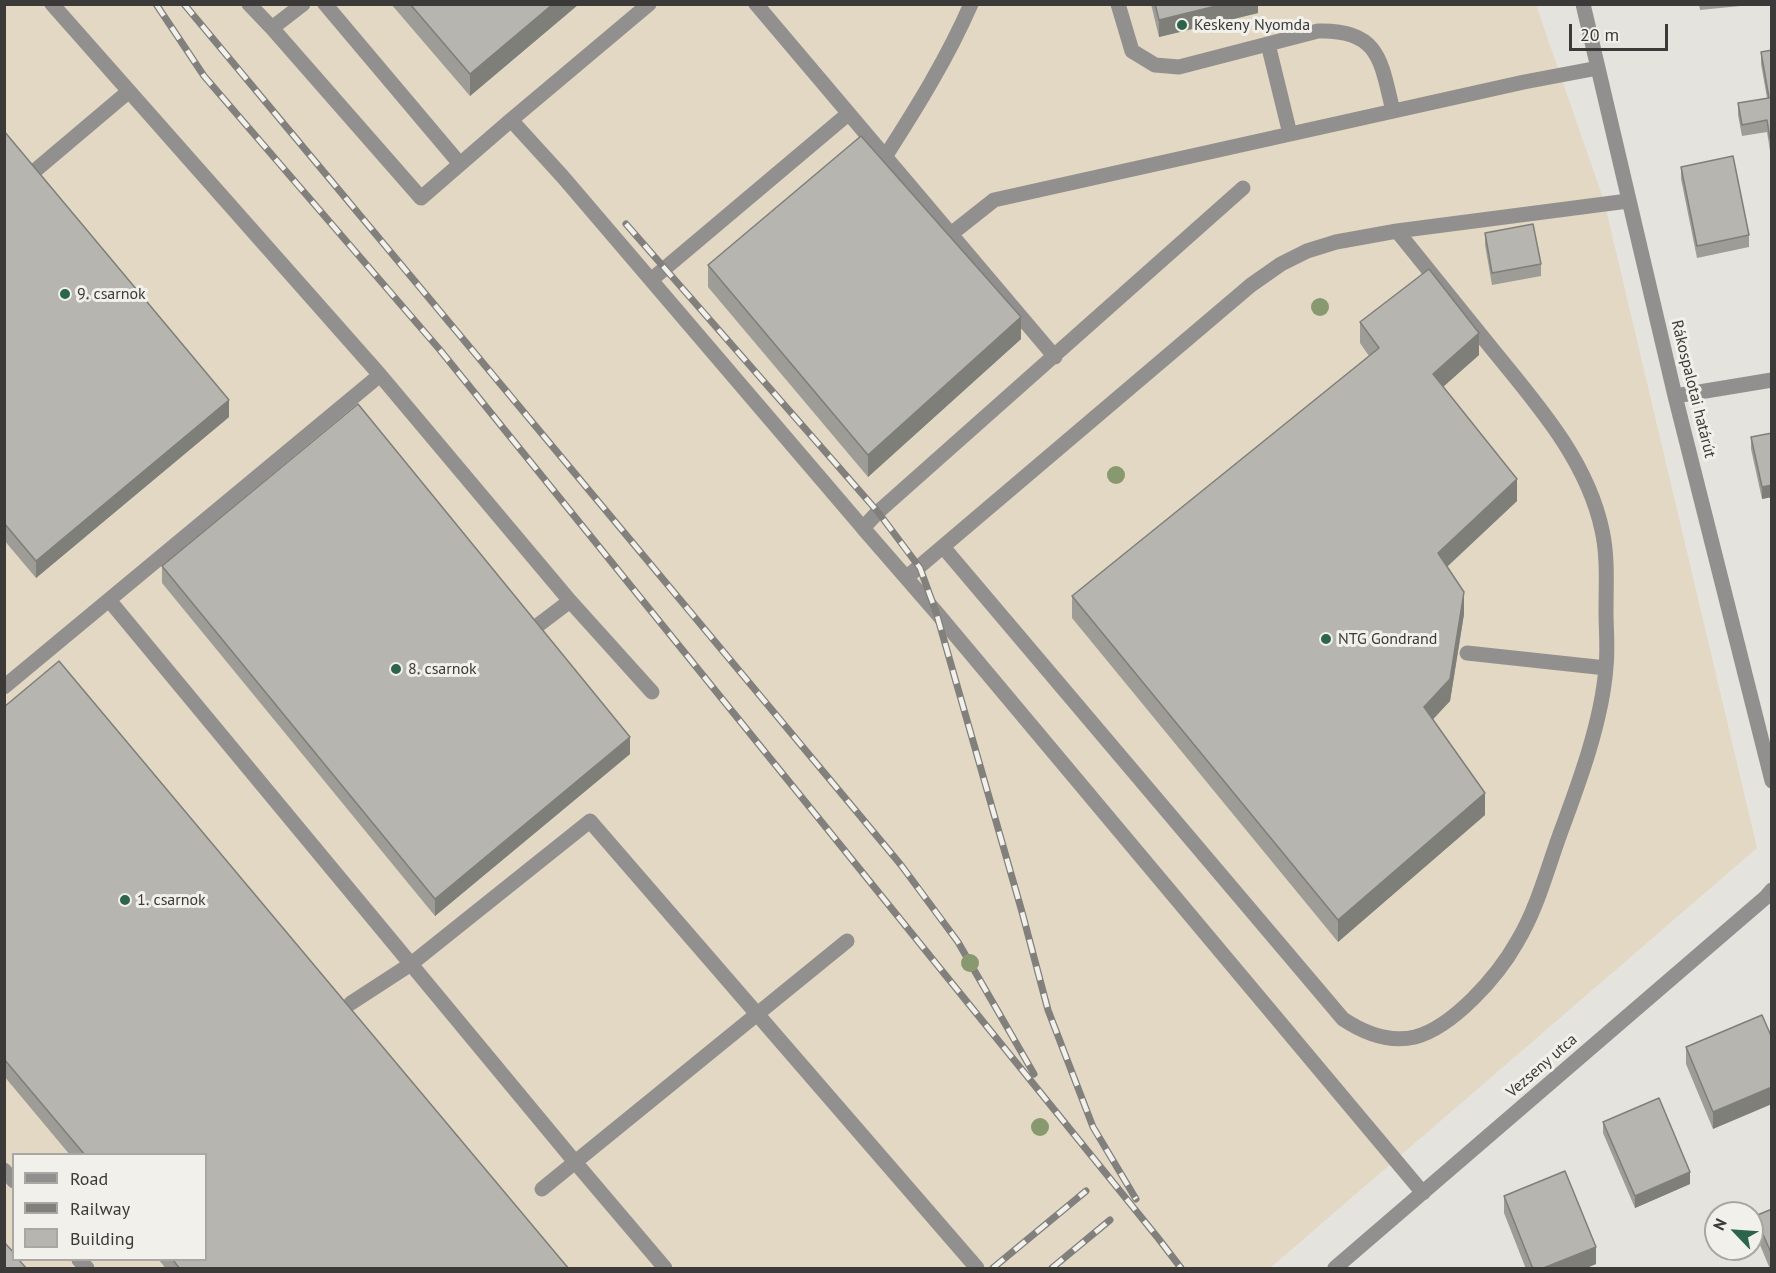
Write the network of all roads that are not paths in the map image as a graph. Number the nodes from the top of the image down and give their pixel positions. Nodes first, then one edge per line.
1 (52, 4) edge
2 (249, 4) edge
3 (303, 4) edge
4 (325, 4) edge
5 (649, 4) edge
6 (756, 4) edge
7 (971, 4) edge
8 (1118, 4) edge
9 (1583, 4) edge
10 (272, 28) junction
11 (1268, 44) junction
12 (1598, 68) junction
13 (129, 92) junction
14 (1393, 111) junction
15 (848, 114) junction
16 (511, 120) junction
17 (1290, 134) junction
18 (885, 157) junction
19 (460, 164) junction
20 (31, 174) edge
21 (1243, 188) dead end
22 (1628, 201) junction
23 (1397, 231) junction
24 (951, 234) junction
25 (651, 280) junction
26 (1055, 357) junction
27 (380, 375) junction
28 (1772, 380) edge
29 (1675, 396) junction
30 (863, 528) junction
31 (944, 548) junction
32 (907, 578) junction
33 (109, 600) junction
34 (570, 601) junction
35 (537, 626) edge
36 (1467, 653) dead end
37 (1606, 668) junction
38 (7, 679) edge
39 (652, 692) dead end
40 (1772, 780) edge
41 (1772, 890) edge
42 (847, 941) dead end
43 (411, 964) junction
44 (351, 1003) dead end
45 (757, 1014) junction
46 (575, 1162) junction
47 (542, 1189) dead end
48 (1423, 1193) junction
49 (666, 1269) edge
50 (977, 1269) edge
51 (1335, 1269) edge

1 - 13 street
2 - 10 street
3 - 10 street
4 - 19 street
5 - 16 street
6 - 15 street
7 - 18 street
8 - 11 street
9 - 12 street, Rákospalotai határút
10 - 19 street
11 - 14 street
11 - 17 street
12 - 14 street
12 - 22 street, Rákospalotai határút
13 - 20 street
13 - 27 street
14 - 17 street
15 - 18 street
15 - 25 street
16 - 19 street
16 - 25 street
17 - 24 street
18 - 24 street
21 - 26 street
22 - 23 street
22 - 29 street, Rákospalotai határút
23 - 31 street
23 - 37 street
24 - 26 street
25 - 30 street
26 - 30 street
27 - 33 street
27 - 34 street
28 - 29 street
29 - 40 street, Rákospalotai határút
30 - 32 street
31 - 32 street
31 - 37 street
32 - 48 street
33 - 38 street
33 - 43 street
34 - 35 street
34 - 39 street
36 - 37 street
41 - 48 street, Vezseny utca
42 - 45 street
43 - 44 street
43 - 45 street
43 - 46 street
45 - 46 street
45 - 50 street
46 - 47 street
46 - 49 street
48 - 51 street, Vezseny utca

